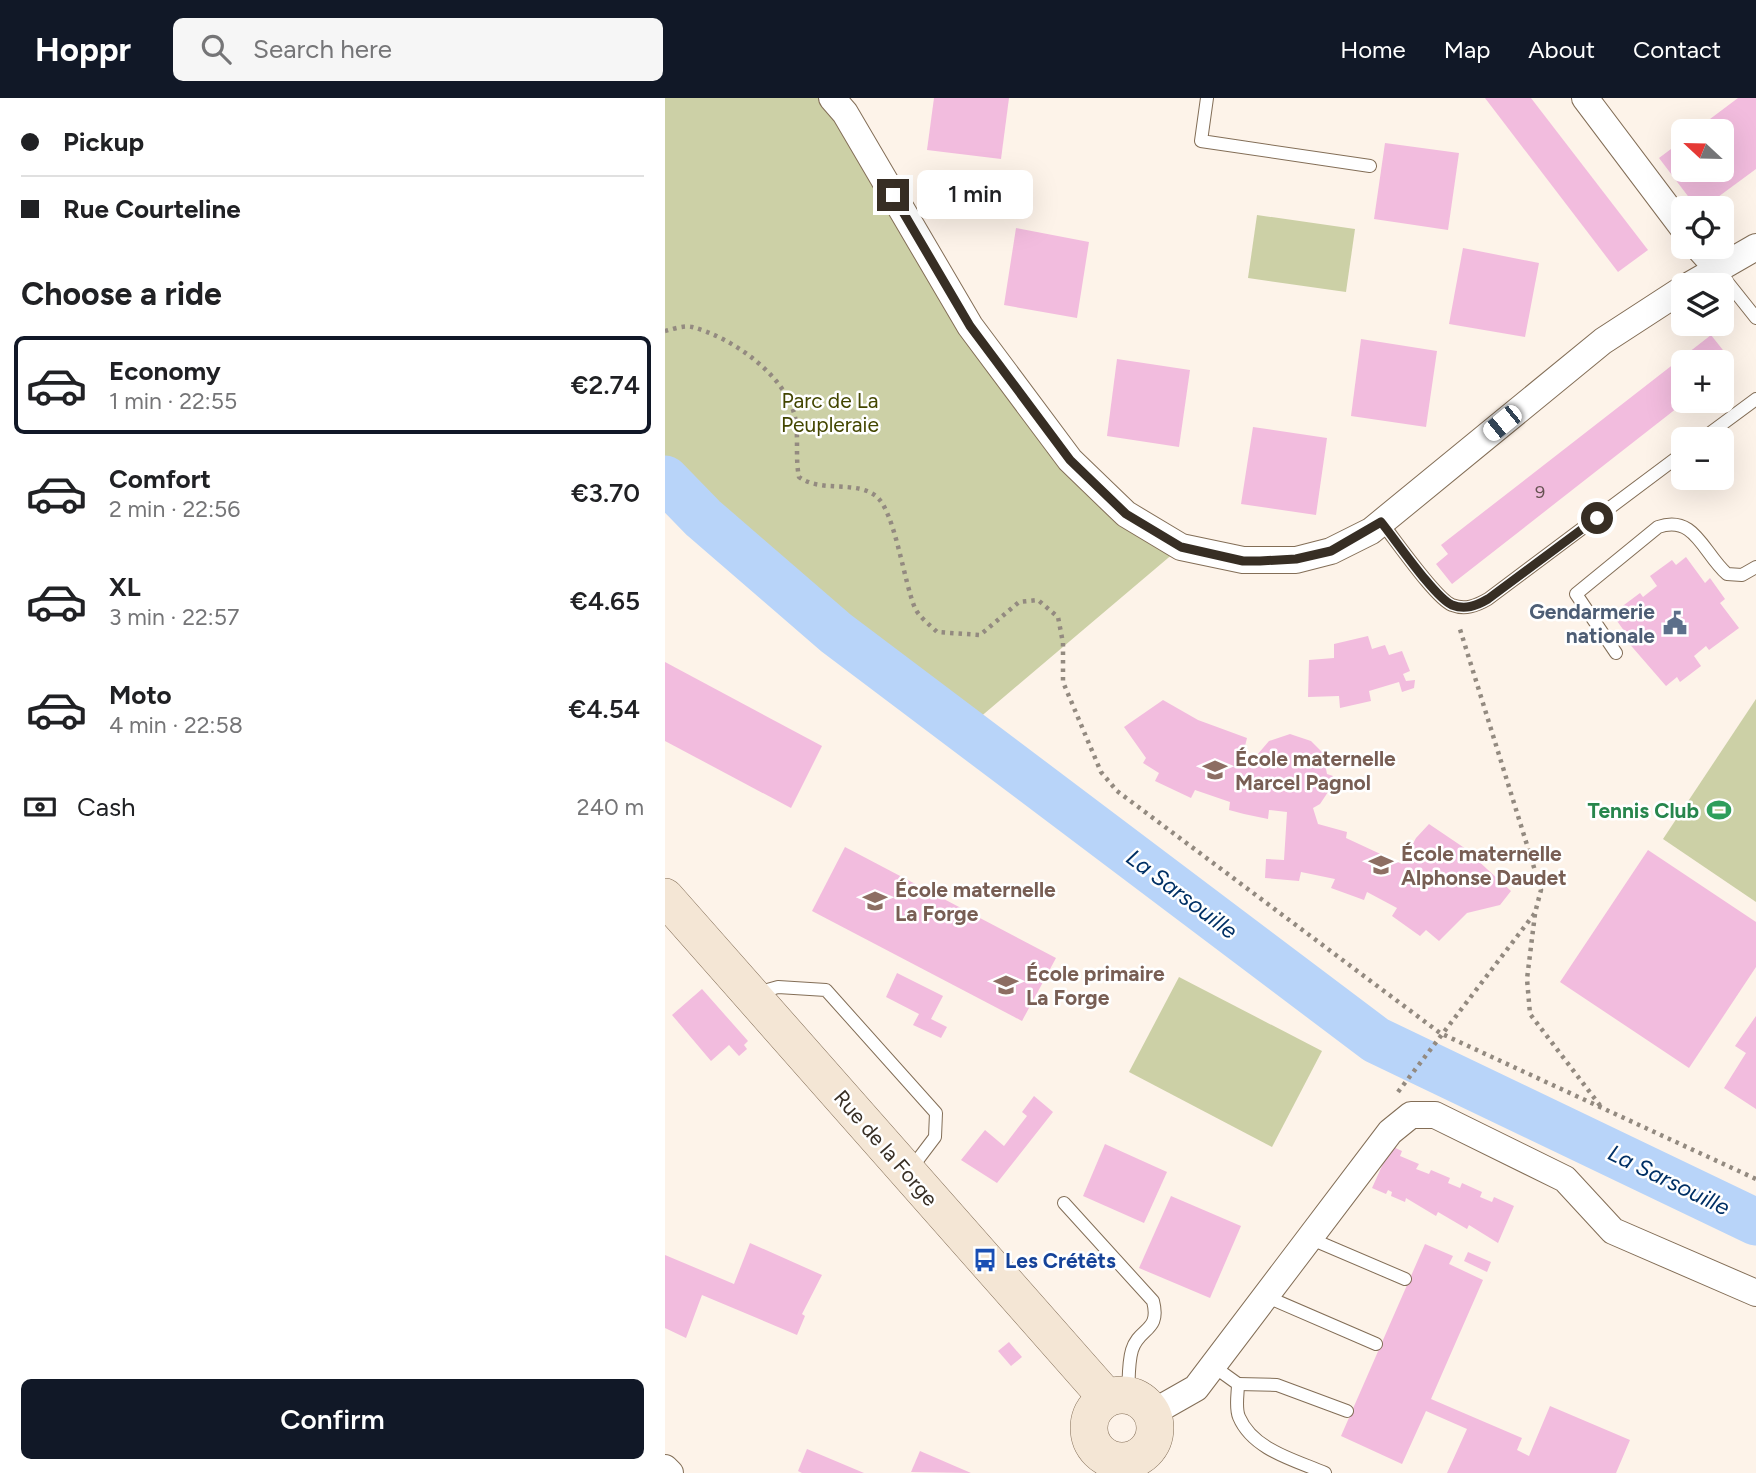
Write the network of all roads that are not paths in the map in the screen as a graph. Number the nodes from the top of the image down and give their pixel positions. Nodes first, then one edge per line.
1 (832, 98) edge
2 (1207, 98) edge
3 (1585, 98) edge
4 (1370, 166) dead end
5 (1671, 212) edge
6 (1756, 247) edge
7 (1709, 259) edge
8 (1717, 268) junction
9 (1709, 273) edge
10 (1671, 297) edge
11 (1756, 318) edge
12 (1756, 399) edge
13 (1718, 427) edge
14 (1671, 462) edge
15 (1381, 522) junction
16 (1756, 567) edge
17 (1616, 653) dead end
18 (665, 897) edge
19 (751, 995) junction
20 (908, 1173) junction
21 (1063, 1203) dead end
22 (1309, 1238) junction
23 (1405, 1279) dead end
24 (1756, 1293) edge
25 (1265, 1296) junction
26 (1376, 1343) dead end
27 (1213, 1366) junction
28 (1238, 1384) junction
29 (1129, 1402) junction
30 (1347, 1411) dead end
31 (1156, 1462) edge
32 (665, 1468) edge
33 (670, 1473) edge
34 (1325, 1473) edge

1 - 15 street
2 - 4 lane
3 - 5 street
6 - 8 street
7 - 8 street
8 - 9 street
8 - 11 lane
10 - 15 street
12 - 13 lane
14 - 15 lane
16 - 17 lane
18 - 19 main road, Rue de la Forge
19 - 20 main road, Rue de la Forge
19 - 20 lane
20 - 29 main road, Rue de la Forge
21 - 29 lane
22 - 23 lane
22 - 24 street
22 - 25 street
25 - 26 lane
25 - 27 street
27 - 28 lane
27 - 29 street
28 - 30 lane
28 - 34 lane
29 - 31 main road
29 - 31 main road
32 - 33 street

